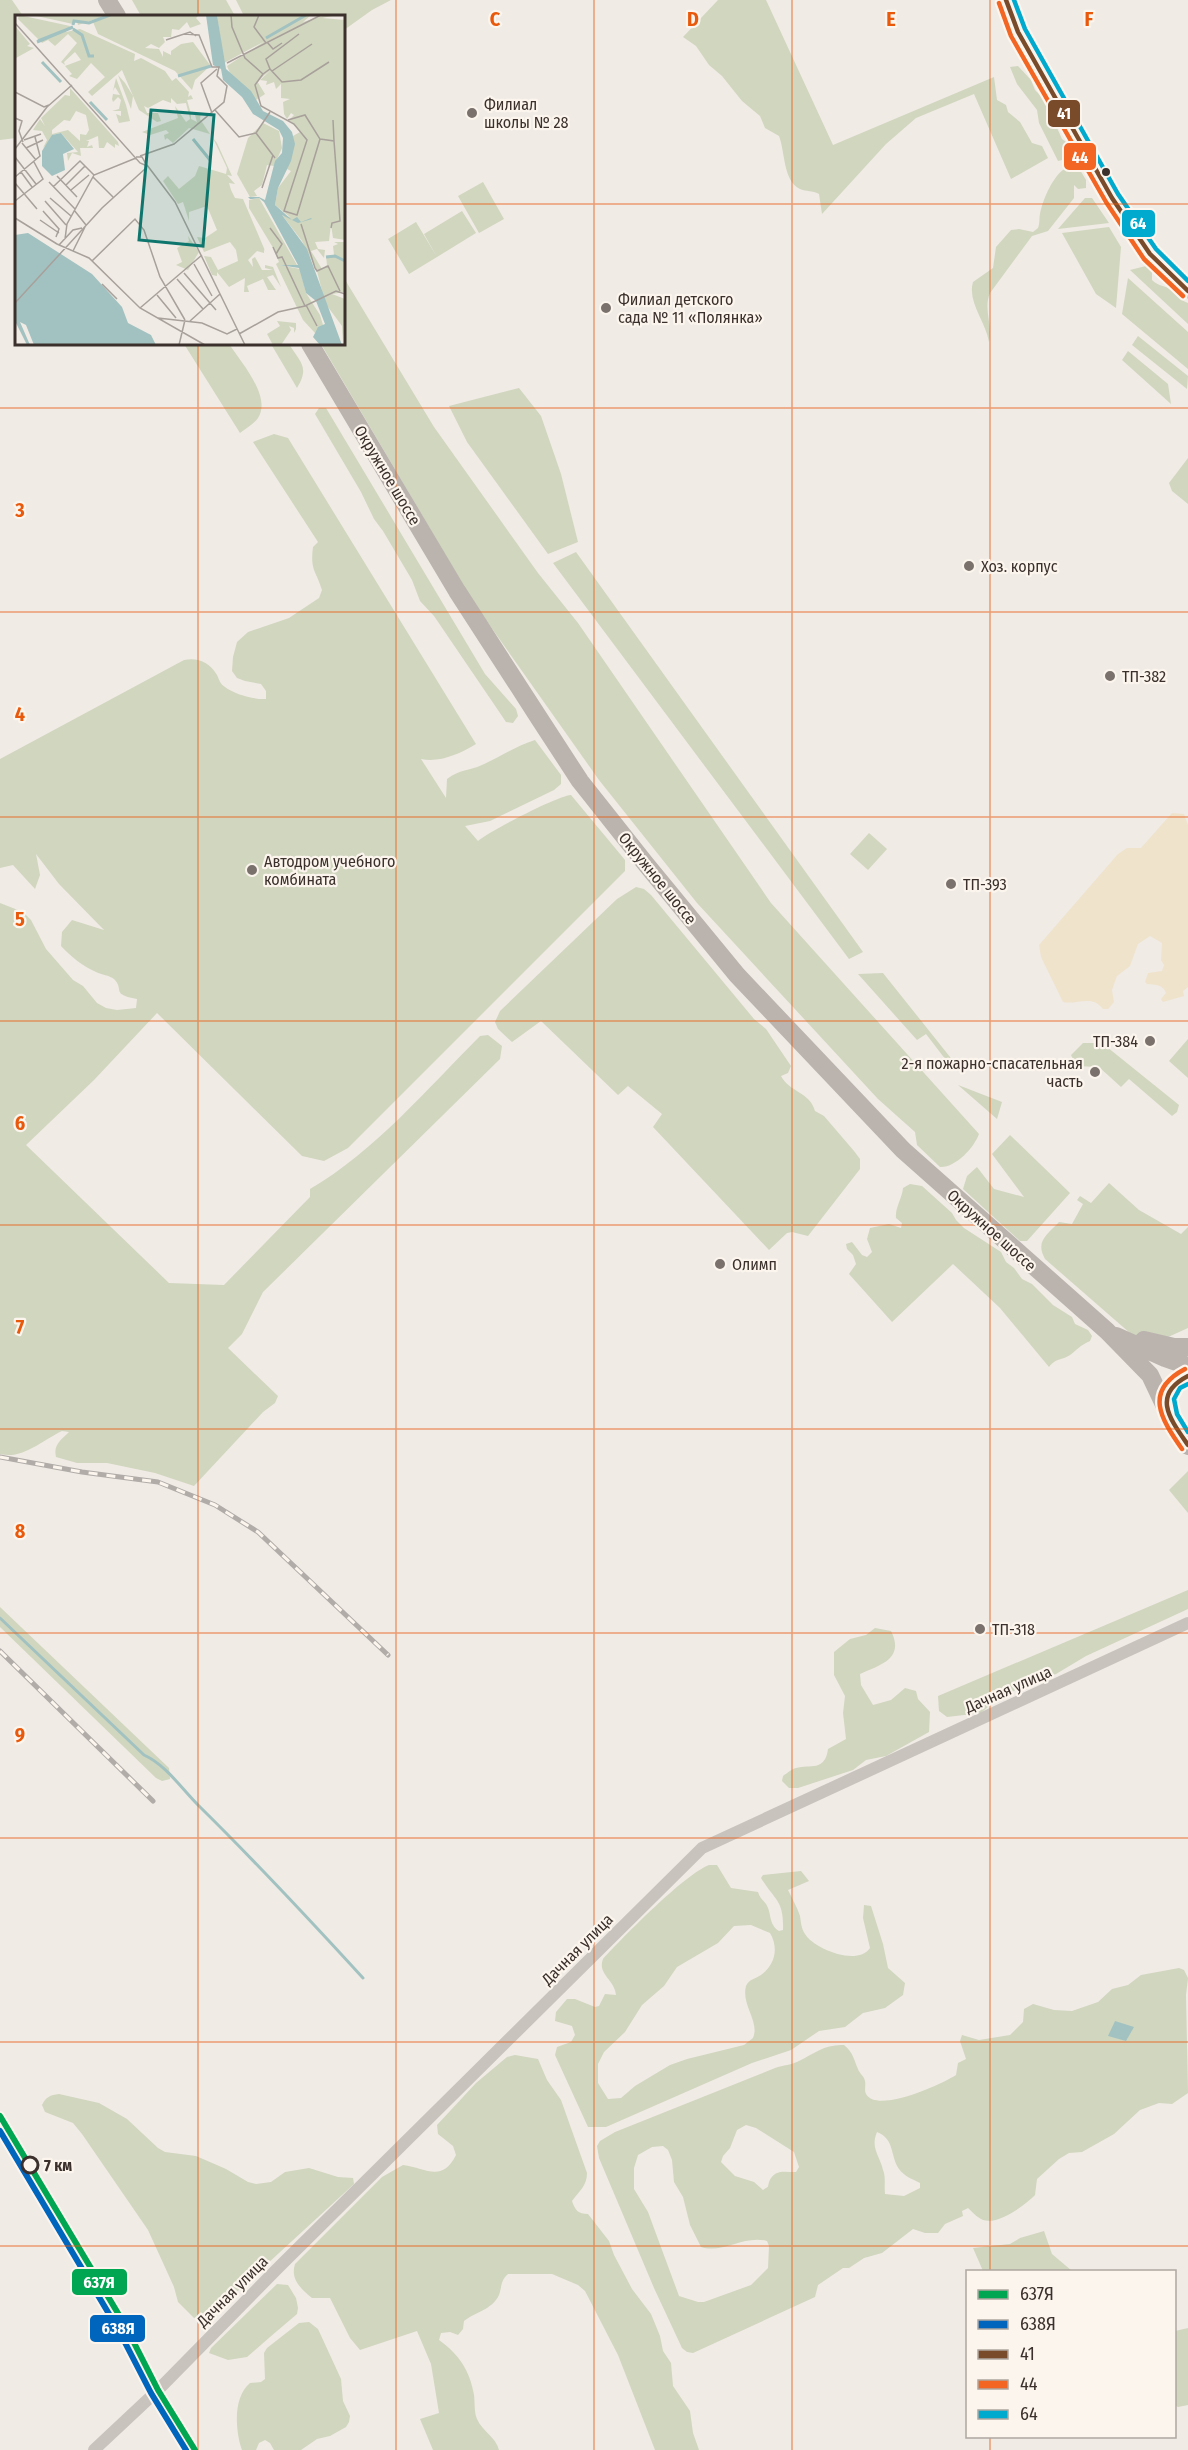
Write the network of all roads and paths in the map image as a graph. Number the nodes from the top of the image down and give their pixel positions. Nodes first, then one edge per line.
1 (107, 0) edge
2 (1006, 0) edge
3 (116, 15) edge
4 (1188, 291) edge
5 (311, 345) edge
6 (1107, 1331) junction
7 (1188, 1347) edge
8 (1188, 1366) edge
9 (1188, 1376) edge
10 (1167, 1411) junction
11 (1188, 1445) edge
12 (1188, 1623) edge
13 (94, 2450) edge

1 - 3 main road
2 - 4 street
5 - 6 main road, Окружное шоссе
6 - 7 main road
6 - 8 main road, Окружное шоссе
6 - 10 main road, Окружное шоссе
9 - 10 main road
10 - 11 main road, Окружное шоссе
12 - 13 street, Дачная улица

